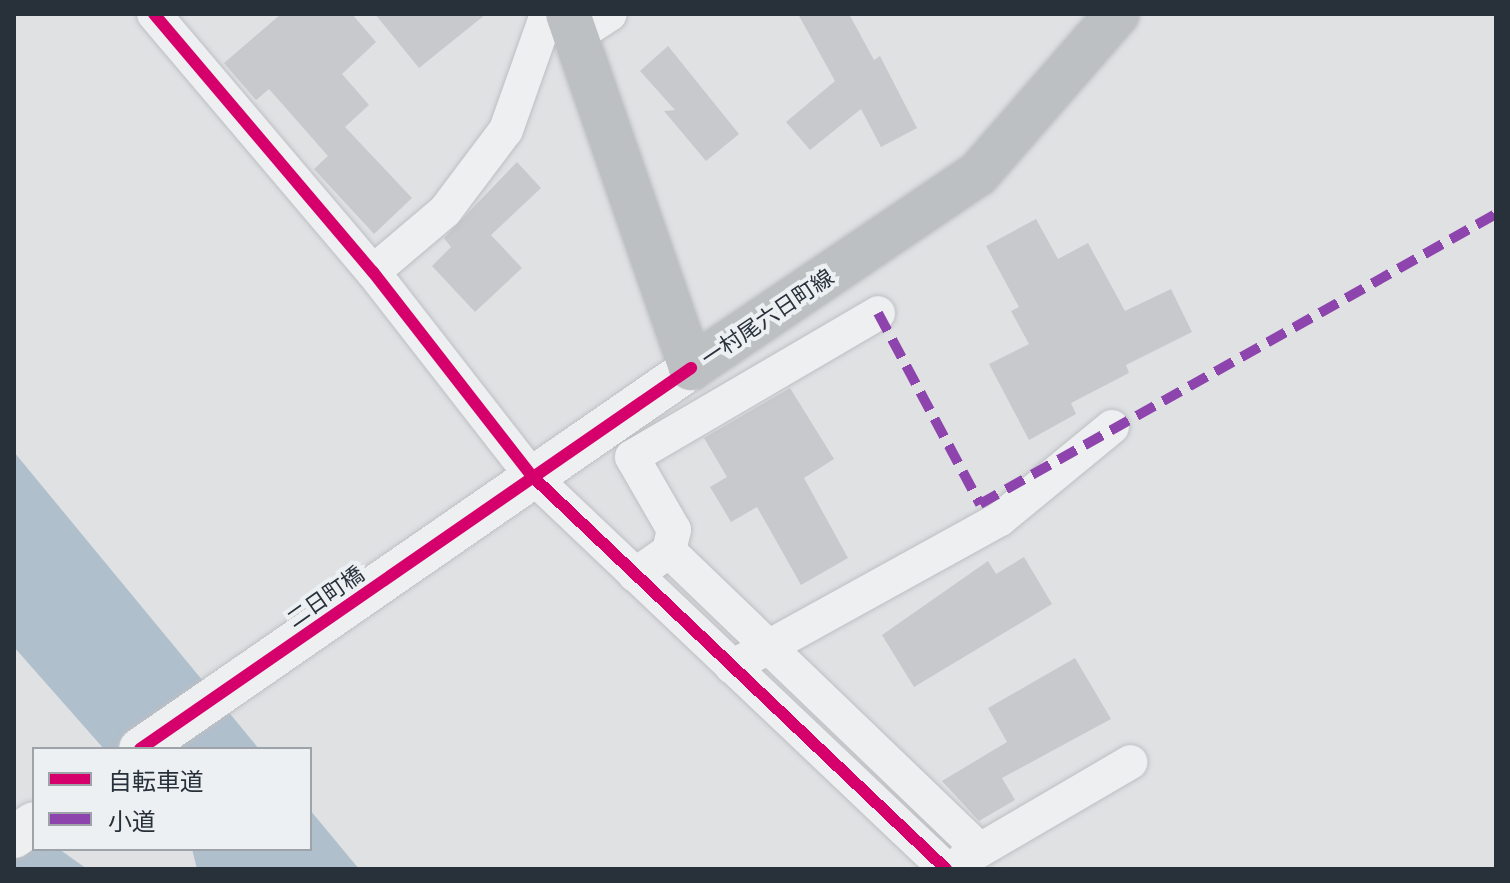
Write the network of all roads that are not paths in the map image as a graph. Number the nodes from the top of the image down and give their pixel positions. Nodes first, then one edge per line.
1 (154, 14) edge
2 (1117, 14) edge
3 (575, 19) edge
4 (373, 272) junction
5 (878, 313) dead end
6 (691, 368) junction
7 (1112, 427) dead end
8 (532, 476) junction
9 (669, 551) junction
10 (635, 575) junction
11 (771, 645) junction
12 (732, 667) junction
13 (143, 747) edge
14 (1131, 762) dead end
15 (32, 824) edge
16 (14, 837) edge
17 (980, 850) junction
18 (947, 869) edge

1 - 4 street
2 - 6 main road, 一村尾六日町線
3 - 4 street
3 - 6 main road, 一村尾六日町線
4 - 8 street
5 - 9 street
6 - 8 street, 二日町橋
7 - 11 street
8 - 10 street
8 - 13 street, 二日町橋
9 - 10 street
9 - 11 street
10 - 12 street
11 - 12 street
11 - 17 street
12 - 18 street
14 - 17 street
15 - 16 street
17 - 18 street

